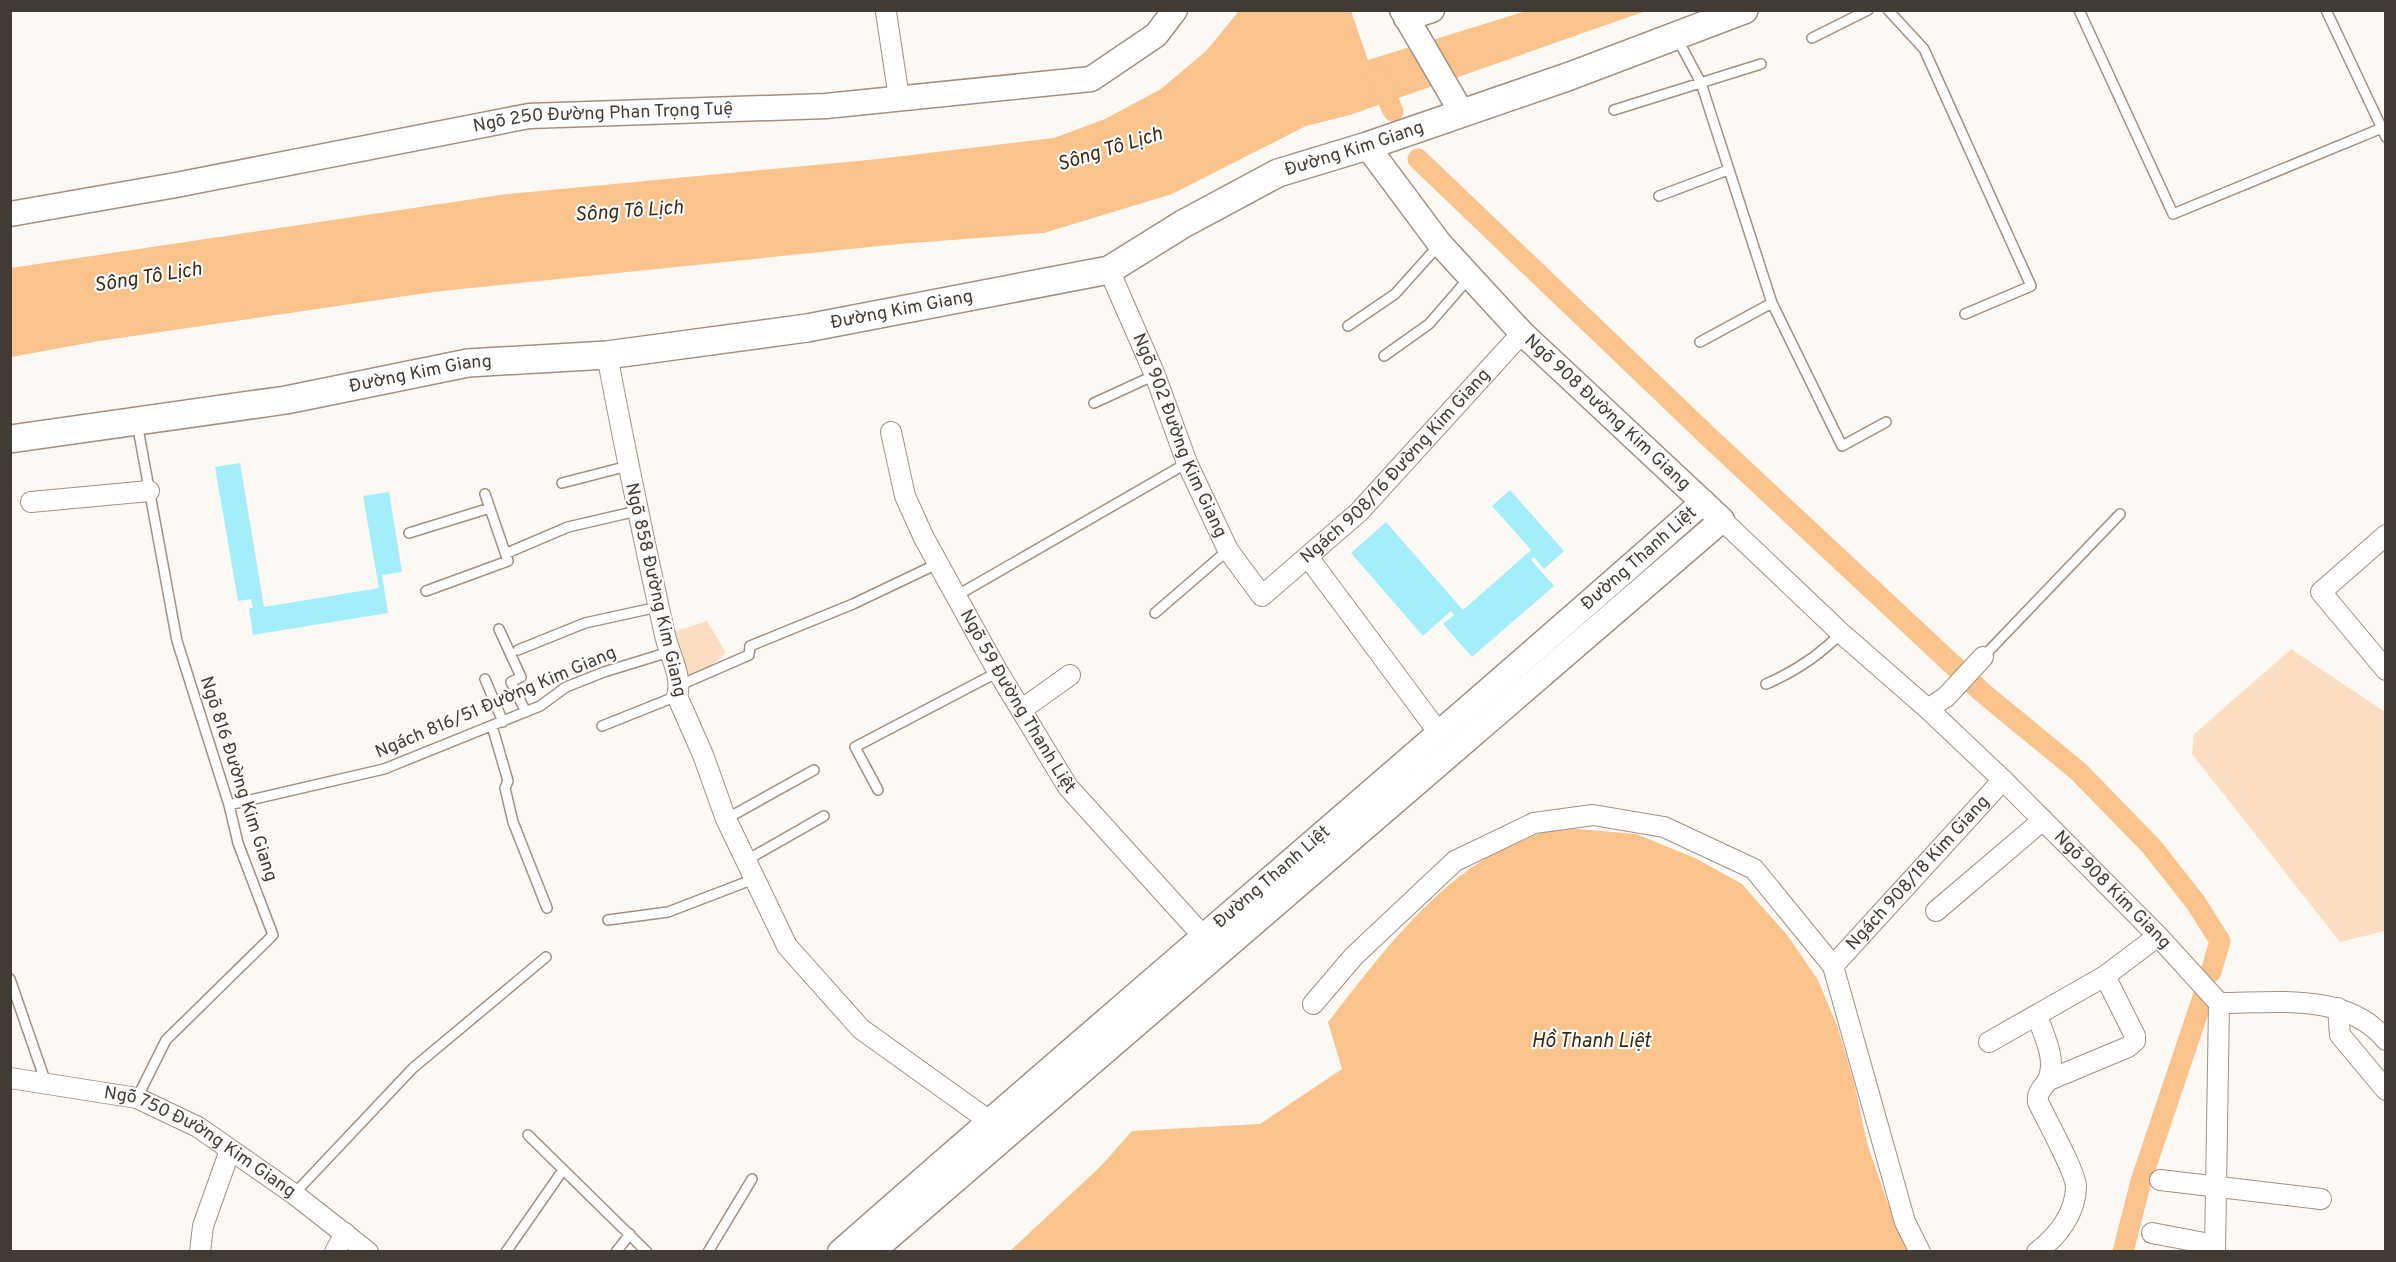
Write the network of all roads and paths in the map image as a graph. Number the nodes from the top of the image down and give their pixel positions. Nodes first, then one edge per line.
1 (1175, 10) edge
2 (1432, 10) edge
3 (1744, 10) edge
4 (1868, 10) edge
5 (1888, 10) edge
6 (2079, 10) edge
7 (2326, 10) edge
8 (886, 12) dead end
9 (1406, 20) edge
10 (1675, 36) junction
11 (1812, 38) dead end
12 (1761, 64) dead end
13 (1701, 83) junction
14 (898, 98) junction
15 (1614, 110) dead end
16 (1462, 113) junction
17 (2384, 133) edge
18 (1367, 146) junction
19 (1728, 170) junction
20 (1659, 196) dead end
21 (10, 214) edge
22 (1440, 244) junction
23 (1109, 270) junction
24 (1470, 276) junction
25 (1772, 303) junction
26 (1965, 314) dead end
27 (1348, 326) dead end
28 (1522, 333) junction
29 (1700, 342) dead end
30 (607, 355) junction
31 (1384, 356) dead end
32 (1155, 375) junction
33 (1094, 403) dead end
34 (136, 420) junction
35 (1886, 422) dead end
36 (891, 432) dead end
37 (10, 438) edge
38 (1187, 463) junction
39 (628, 466) junction
40 (562, 483) dead end
41 (149, 490) junction
42 (485, 494) dead end
43 (31, 502) dead end
44 (1703, 502) junction
45 (490, 508) junction
46 (637, 511) junction
47 (2120, 514) dead end
48 (1722, 520) junction
49 (409, 533) dead end
50 (2385, 535) edge
51 (1228, 550) junction
52 (507, 553) junction
53 (1308, 557) junction
54 (937, 564) junction
55 (426, 591) dead end
56 (956, 596) junction
57 (1262, 596) joint
58 (658, 607) junction
59 (1155, 614) dead end
60 (499, 629) dead end
61 (1841, 633) junction
62 (518, 650) dead end
63 (669, 652) junction
64 (1983, 657) joint
65 (2385, 670) edge
66 (998, 672) junction
67 (1070, 675) dead end
68 (485, 678) dead end
69 (1766, 684) dead end
70 (679, 691) junction
71 (1929, 709) junction
72 (1021, 710) junction
73 (526, 711) junction
74 (503, 722) junction
75 (492, 726) junction
76 (602, 726) dead end
77 (1439, 733) junction
78 (814, 770) dead end
79 (2003, 780) junction
80 (878, 790) dead end
81 (229, 805) junction
82 (824, 816) dead end
83 (726, 819) junction
84 (2043, 820) junction
85 (745, 861) junction
86 (754, 879) junction
87 (548, 908) dead end
88 (1936, 911) dead end
89 (608, 920) dead end
90 (1203, 936) junction
91 (2157, 936) junction
92 (546, 957) dead end
93 (1833, 966) junction
94 (2105, 976) junction
95 (10, 979) edge
96 (2219, 1003) junction
97 (1313, 1004) dead end
98 (2338, 1008) junction
99 (2037, 1015) junction
100 (2385, 1040) edge
101 (1989, 1042) dead end
102 (10, 1078) edge
103 (2049, 1080) junction
104 (46, 1083) junction
105 (2385, 1090) edge
106 (136, 1098) junction
107 (988, 1120) junction
108 (528, 1135) dead end
109 (230, 1150) junction
110 (563, 1170) junction
111 (752, 1179) dead end
112 (2160, 1180) dead end
113 (2216, 1188) junction
114 (294, 1194) junction
115 (2321, 1199) dead end
116 (345, 1233) junction
117 (2152, 1233) dead end
118 (630, 1234) junction
119 (2215, 1248) edge
120 (200, 1251) edge
121 (335, 1251) edge
122 (368, 1251) edge
123 (506, 1251) edge
124 (616, 1251) edge
125 (647, 1251) edge
126 (708, 1251) edge
127 (840, 1251) edge
128 (872, 1251) edge
129 (1920, 1251) edge
130 (2037, 1251) edge

1 - 14 street, Ngõ 250 Đường Phan Trọng Tuệ
2 - 9 street
3 - 10 main road, Đường Kim Giang
4 - 11 lane
5 - 26 lane
6 - 17 lane
7 - 17 lane
8 - 14 street
9 - 16 street
10 - 13 lane
10 - 16 main road, Đường Kim Giang
12 - 13 lane
13 - 15 lane
13 - 19 lane
14 - 21 street, Ngõ 250 Đường Phan Trọng Tuệ
16 - 18 main road, Đường Kim Giang
18 - 22 street, Ngõ 908 Đường Kim Giang
18 - 23 main road, Đường Kim Giang
19 - 20 lane
19 - 25 lane
22 - 24 street, Ngõ 908 Đường Kim Giang
22 - 27 lane
23 - 30 main road, Đường Kim Giang
23 - 32 street, Ngõ 902 Đường Kim Giang
24 - 28 street, Ngõ 908 Đường Kim Giang
24 - 31 lane
25 - 29 lane
25 - 35 lane
28 - 44 street, Ngõ 908 Đường Kim Giang
28 - 53 street, Ngách 908/16 Đường Kim Giang
30 - 34 main road, Đường Kim Giang
30 - 39 street, Ngõ 858 Đường Kim Giang
32 - 33 lane
32 - 38 street, Ngõ 902 Đường Kim Giang
34 - 37 main road, Đường Kim Giang
34 - 41 lane, Ngõ 816 Đường Kim Giang
36 - 54 street, Ngõ 59 Đường Thanh Liệt
38 - 51 street, Ngõ 902 Đường Kim Giang
38 - 56 lane
39 - 40 lane
39 - 46 street, Ngõ 858 Đường Kim Giang
41 - 43 street
41 - 81 lane, Ngõ 816 Đường Kim Giang
42 - 45 lane
44 - 48 street, Ngõ 908 Đường Kim Giang
44 - 77 street, Đường Thanh Liệt
45 - 49 lane
45 - 52 lane
46 - 52 lane
46 - 58 street, Ngõ 858 Đường Kim Giang
47 - 64 lane
48 - 61 street, Ngõ 908 Đường Kim Giang
48 - 128 street, Đường Thanh Liệt
50 - 65 street
51 - 57 street, Ngõ 902 Đường Kim Giang
51 - 59 lane
52 - 55 lane
53 - 57 street, Ngách 908/16 Đường Kim Giang
53 - 77 street
54 - 56 street, Ngõ 59 Đường Thanh Liệt
54 - 70 lane
56 - 66 street, Ngõ 59 Đường Thanh Liệt
58 - 62 lane
58 - 63 street, Ngõ 858 Đường Kim Giang
60 - 73 lane
61 - 69 lane
61 - 71 street, Ngõ 908 Đường Kim Giang
63 - 70 street, Ngõ 858 Đường Kim Giang
63 - 73 lane, Ngách 816/51 Đường Kim Giang
64 - 71 street
66 - 72 street, Ngõ 59 Đường Thanh Liệt
66 - 80 lane
67 - 72 street
68 - 74 lane
70 - 76 lane
70 - 83 street, Ngõ 858 Đường Kim Giang
71 - 79 street, Ngõ 908 Đường Kim Giang
72 - 90 street, Ngõ 59 Đường Thanh Liệt
73 - 74 lane, Ngách 816/51 Đường Kim Giang
74 - 75 lane, Ngách 816/51 Đường Kim Giang
75 - 81 lane, Ngách 816/51 Đường Kim Giang
75 - 87 lane
77 - 90 street, Đường Thanh Liệt
78 - 83 lane
79 - 84 street, Ngõ 908 Kim Giang
79 - 93 street, Ngách 908/18 Kim Giang
81 - 106 lane, Ngõ 816 Đường Kim Giang
82 - 85 lane
83 - 85 street, Ngõ 858 Đường Kim Giang
84 - 88 street
84 - 91 street, Ngõ 908 Kim Giang
85 - 86 street, Ngõ 858 Đường Kim Giang
86 - 89 lane
86 - 107 street, Ngõ 858 Đường Kim Giang
90 - 107 street, Đường Thanh Liệt
91 - 94 street
91 - 96 street, Ngõ 908 Kim Giang
92 - 114 lane
93 - 97 street
93 - 129 street
94 - 99 street
94 - 103 street
95 - 104 lane
96 - 98 street
96 - 113 street
98 - 100 street
98 - 105 street
99 - 101 street
99 - 103 street
102 - 104 street, Ngõ 750 Đường Kim Giang
103 - 130 street
104 - 106 street, Ngõ 750 Đường Kim Giang
106 - 109 street, Ngõ 750 Đường Kim Giang
107 - 127 street, Đường Thanh Liệt
108 - 110 lane
109 - 114 street, Ngõ 750 Đường Kim Giang
109 - 120 street
110 - 118 lane
110 - 123 lane
111 - 126 lane
112 - 113 street
113 - 115 street
113 - 119 street
114 - 116 street, Ngõ 750 Đường Kim Giang
116 - 121 street
116 - 122 street, Ngõ 750 Đường Kim Giang
117 - 119 street
118 - 124 lane
118 - 125 lane

